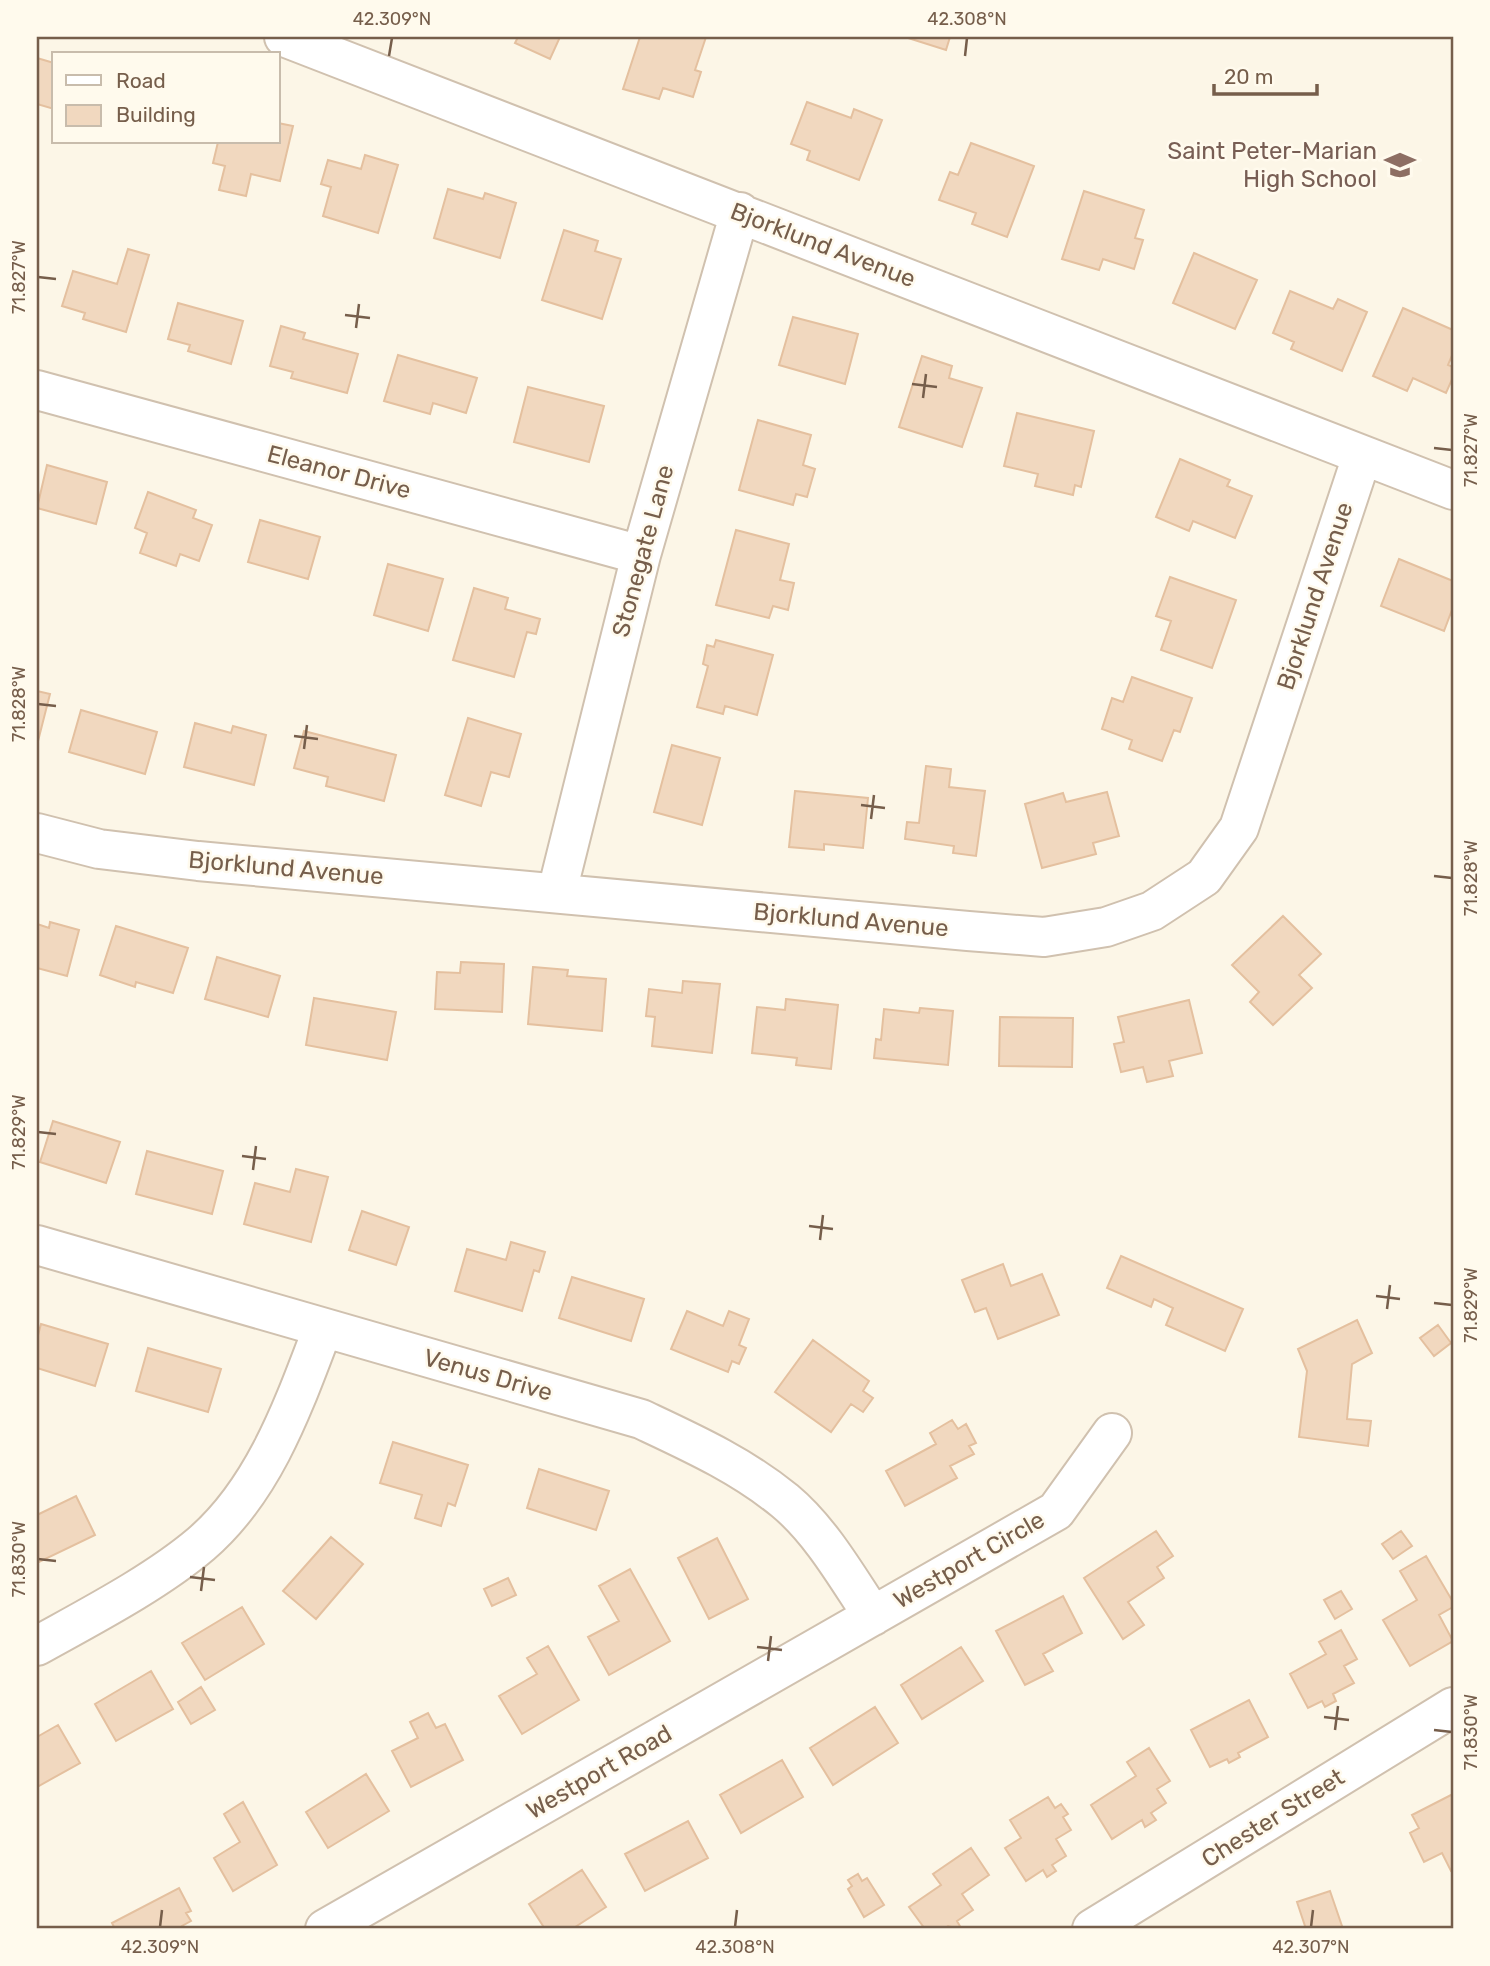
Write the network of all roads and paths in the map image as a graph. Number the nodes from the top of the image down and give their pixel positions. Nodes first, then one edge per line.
1 (284, 37) edge
2 (740, 212) junction
3 (37, 390) edge
4 (1362, 456) junction
5 (1453, 490) edge
6 (641, 555) junction
7 (37, 833) edge
8 (557, 892) junction
9 (37, 1245) edge
10 (323, 1328) junction
11 (1112, 1433) dead end
12 (873, 1615) junction
13 (37, 1646) edge
14 (1453, 1707) edge
15 (325, 1929) edge
16 (1092, 1929) edge

1 - 2 street, Bjorklund Avenue
2 - 4 street, Bjorklund Avenue
2 - 6 street, Stonegate Lane
3 - 6 street, Eleanor Drive
4 - 5 street, Bjorklund Avenue
4 - 8 street, Bjorklund Avenue
6 - 8 street, Stonegate Lane
7 - 8 street, Bjorklund Avenue
9 - 10 street, Venus Drive
10 - 12 street, Venus Drive
10 - 13 street
11 - 12 street, Westport Circle
12 - 15 street, Westport Road
14 - 16 street, Chester Street

